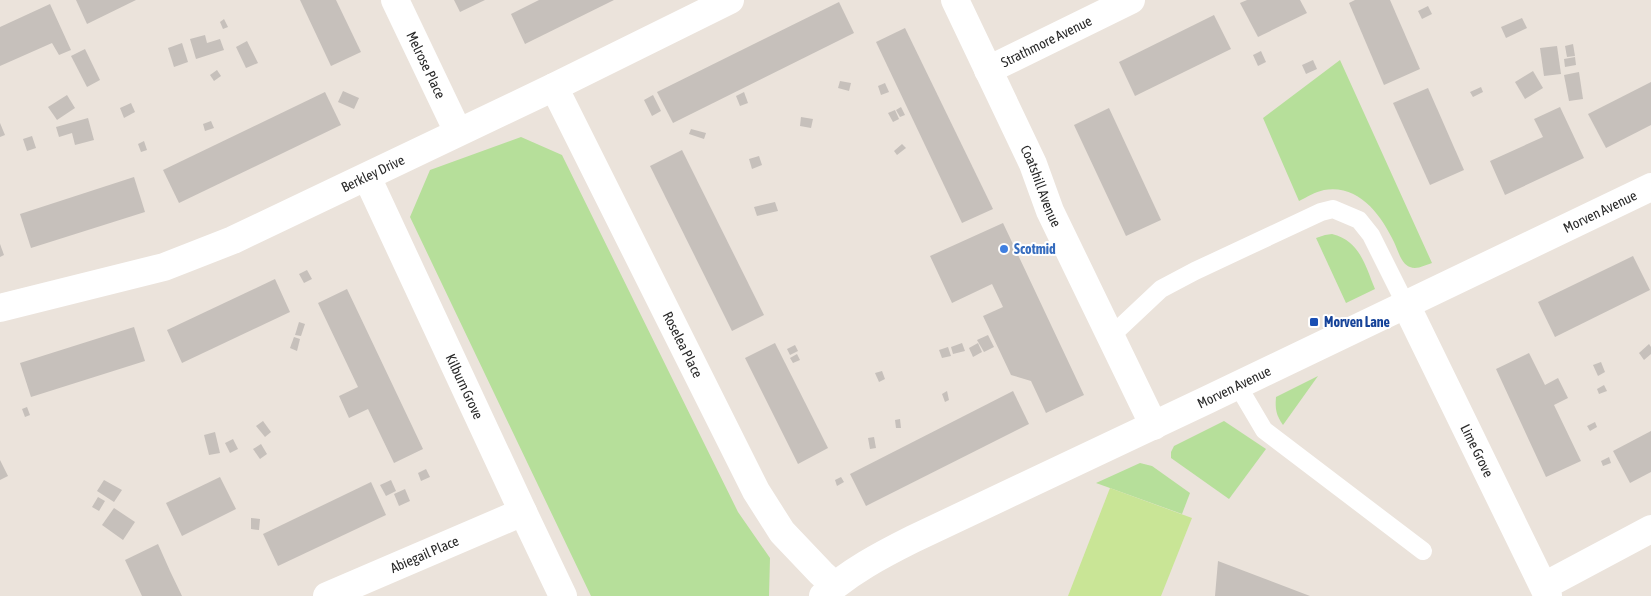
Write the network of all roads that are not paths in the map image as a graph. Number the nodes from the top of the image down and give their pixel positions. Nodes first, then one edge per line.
1 (395, 0) edge
2 (730, 0) edge
3 (955, 0) edge
4 (1131, 0) edge
5 (988, 70) junction
6 (554, 87) junction
7 (458, 132) junction
8 (367, 177) junction
9 (1651, 187) edge
10 (1406, 305) junction
11 (0, 308) edge
12 (1111, 336) junction
13 (1238, 386) junction
14 (1154, 426) junction
15 (522, 512) junction
16 (1651, 529) edge
17 (1423, 550) dead end
18 (829, 591) edge
19 (1546, 591) edge
20 (327, 596) edge
21 (563, 596) edge

1 - 7 street, Melrose Place
2 - 6 street, Berkley Drive
3 - 5 street, Coatshill Avenue
4 - 5 street, Strathmore Avenue
5 - 12 street, Coatshill Avenue
6 - 7 street, Berkley Drive
6 - 18 street, Roselea Place
7 - 8 street, Berkley Drive
8 - 11 street, Berkley Drive
8 - 15 street, Kilburn Grove
9 - 10 street, Morven Avenue
10 - 12 lane
10 - 13 street, Morven Avenue
10 - 19 street, Lime Grove
12 - 14 street, Coatshill Avenue
13 - 14 street, Morven Avenue
13 - 17 lane
14 - 18 street, Morven Avenue
15 - 20 street, Abiegail Place
15 - 21 street, Kilburn Grove
16 - 19 street

